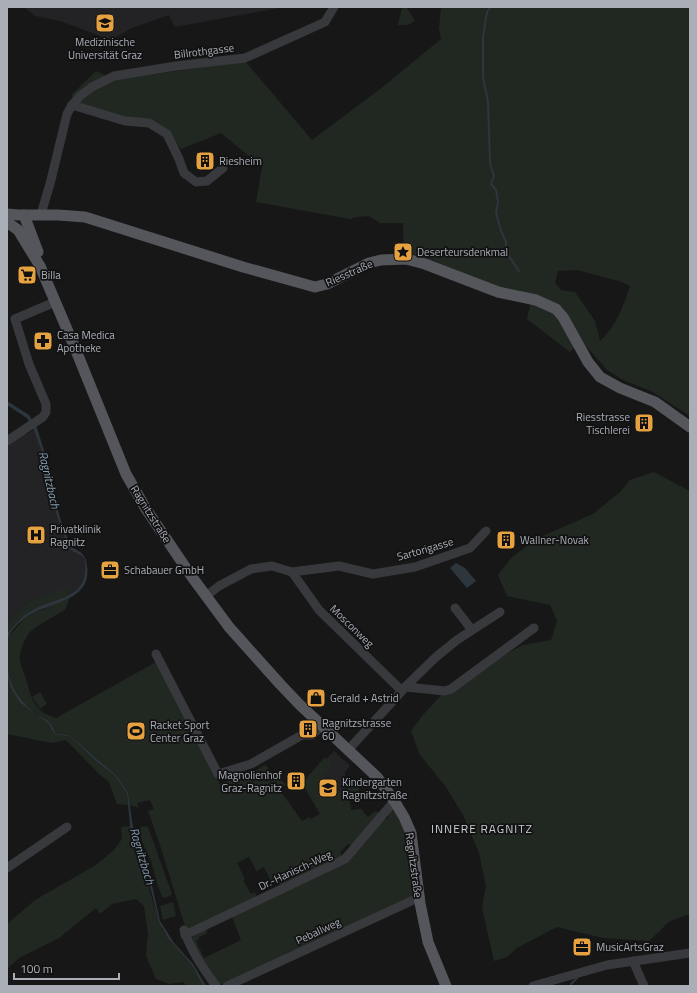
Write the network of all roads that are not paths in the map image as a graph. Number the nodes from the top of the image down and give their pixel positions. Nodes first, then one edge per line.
1 (334, 7) edge
2 (72, 105) junction
3 (223, 168) dead end
4 (7, 214) edge
5 (41, 214) junction
6 (22, 215) junction
7 (7, 222) edge
8 (18, 230) junction
9 (40, 266) junction
10 (55, 302) junction
11 (690, 427) edge
12 (7, 441) edge
13 (486, 531) dead end
14 (292, 572) junction
15 (206, 596) junction
16 (455, 608) dead end
17 (500, 612) dead end
18 (534, 628) dead end
19 (472, 630) junction
20 (156, 654) dead end
21 (404, 689) junction
22 (322, 726) junction
23 (349, 749) junction
24 (395, 802) junction
25 (67, 827) dead end
26 (7, 868) edge
27 (420, 897) junction
28 (690, 954) edge
29 (633, 961) junction
30 (216, 986) edge
31 (227, 986) edge
32 (446, 986) edge
33 (533, 986) edge
34 (644, 986) edge

1 - 2 street, Billrothgasse
2 - 3 street
2 - 5 street, Billrothgasse
4 - 6 main road, Riesstraße
5 - 6 main road, Riesstraße
5 - 11 main road, Riesstraße
6 - 8 main road
6 - 9 main road, Ragnitzstraße
7 - 8 main road, Ragnitzstraße
8 - 9 main road, Ragnitzstraße
9 - 10 main road, Ragnitzstraße
10 - 12 street
10 - 15 main road, Ragnitzstraße
13 - 14 street, Sartorigasse
14 - 15 street, Sartorigasse
14 - 21 street, Mosconweg
15 - 22 main road, Ragnitzstraße
16 - 19 street
17 - 19 street
18 - 21 street
19 - 21 street
20 - 22 street
21 - 23 street
22 - 23 main road, Ragnitzstraße
23 - 24 main road, Ragnitzstraße
24 - 27 main road, Ragnitzstraße
24 - 30 street, Dr.-Hanisch-Weg
25 - 26 street
27 - 31 street, Peballweg
27 - 32 main road, Ragnitzstraße
28 - 29 street
29 - 33 street
29 - 34 street

